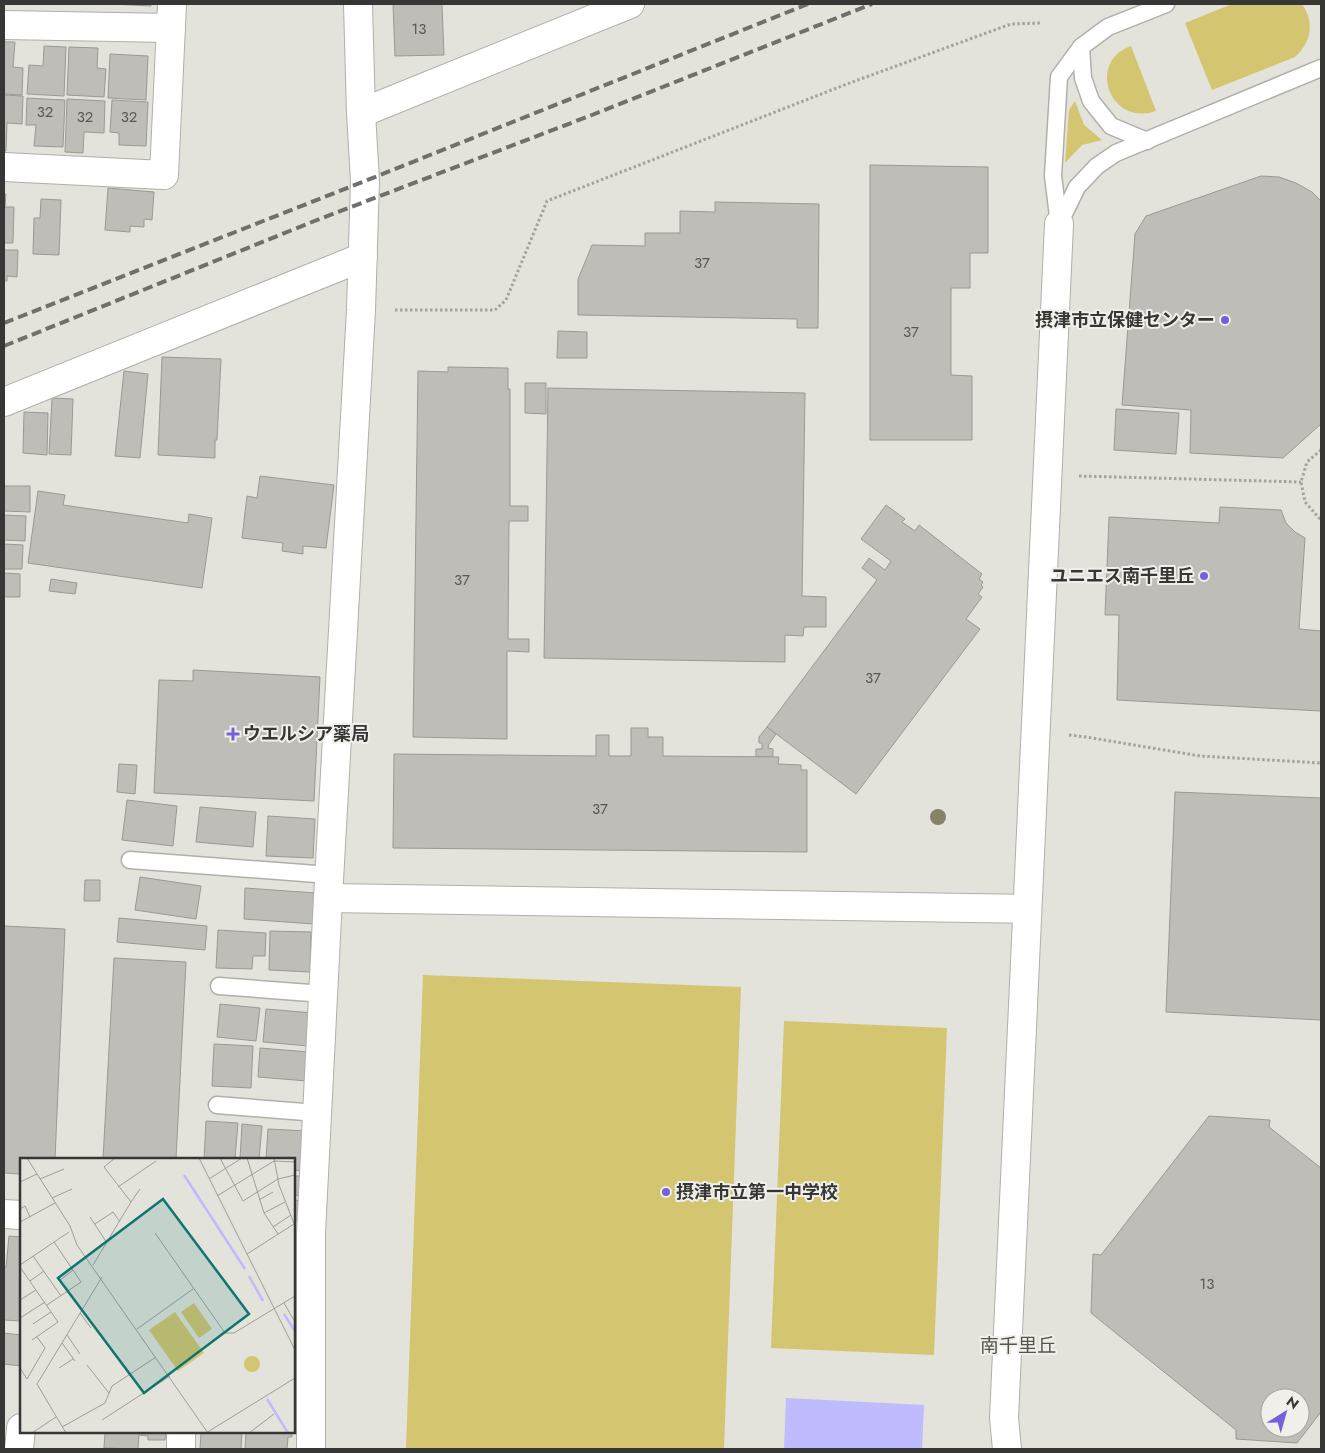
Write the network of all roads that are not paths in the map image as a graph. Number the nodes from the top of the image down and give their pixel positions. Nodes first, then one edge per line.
1 (358, 4) edge
2 (1166, 4) edge
3 (614, 7) edge
4 (171, 16) edge
5 (4, 25) edge
6 (1081, 47) junction
7 (1321, 68) edge
8 (361, 113) junction
9 (1147, 141) junction
10 (4, 167) edge
11 (1059, 224) junction
12 (363, 258) junction
13 (4, 402) edge
14 (130, 860) dead end
15 (329, 886) junction
16 (1027, 910) junction
17 (219, 986) dead end
18 (324, 994) junction
19 (218, 1105) dead end
20 (317, 1114) junction
21 (4, 1214) edge
22 (20, 1215) edge
23 (302, 1233) edge
24 (21, 1433) edge
25 (182, 1433) edge
26 (19, 1449) edge
27 (181, 1449) edge
28 (311, 1449) edge
29 (1007, 1449) edge

1 - 8 street
2 - 6 lane
3 - 8 street
4 - 5 street
4 - 10 street
6 - 9 lane
6 - 11 lane
7 - 9 lane
8 - 12 street
9 - 11 lane
11 - 16 street
12 - 13 street
12 - 15 street
14 - 15 lane
15 - 16 street
15 - 18 street
16 - 29 street
17 - 18 lane
18 - 20 street
19 - 20 lane
20 - 23 street
21 - 22 street
23 - 28 street
24 - 26 street
25 - 27 street

